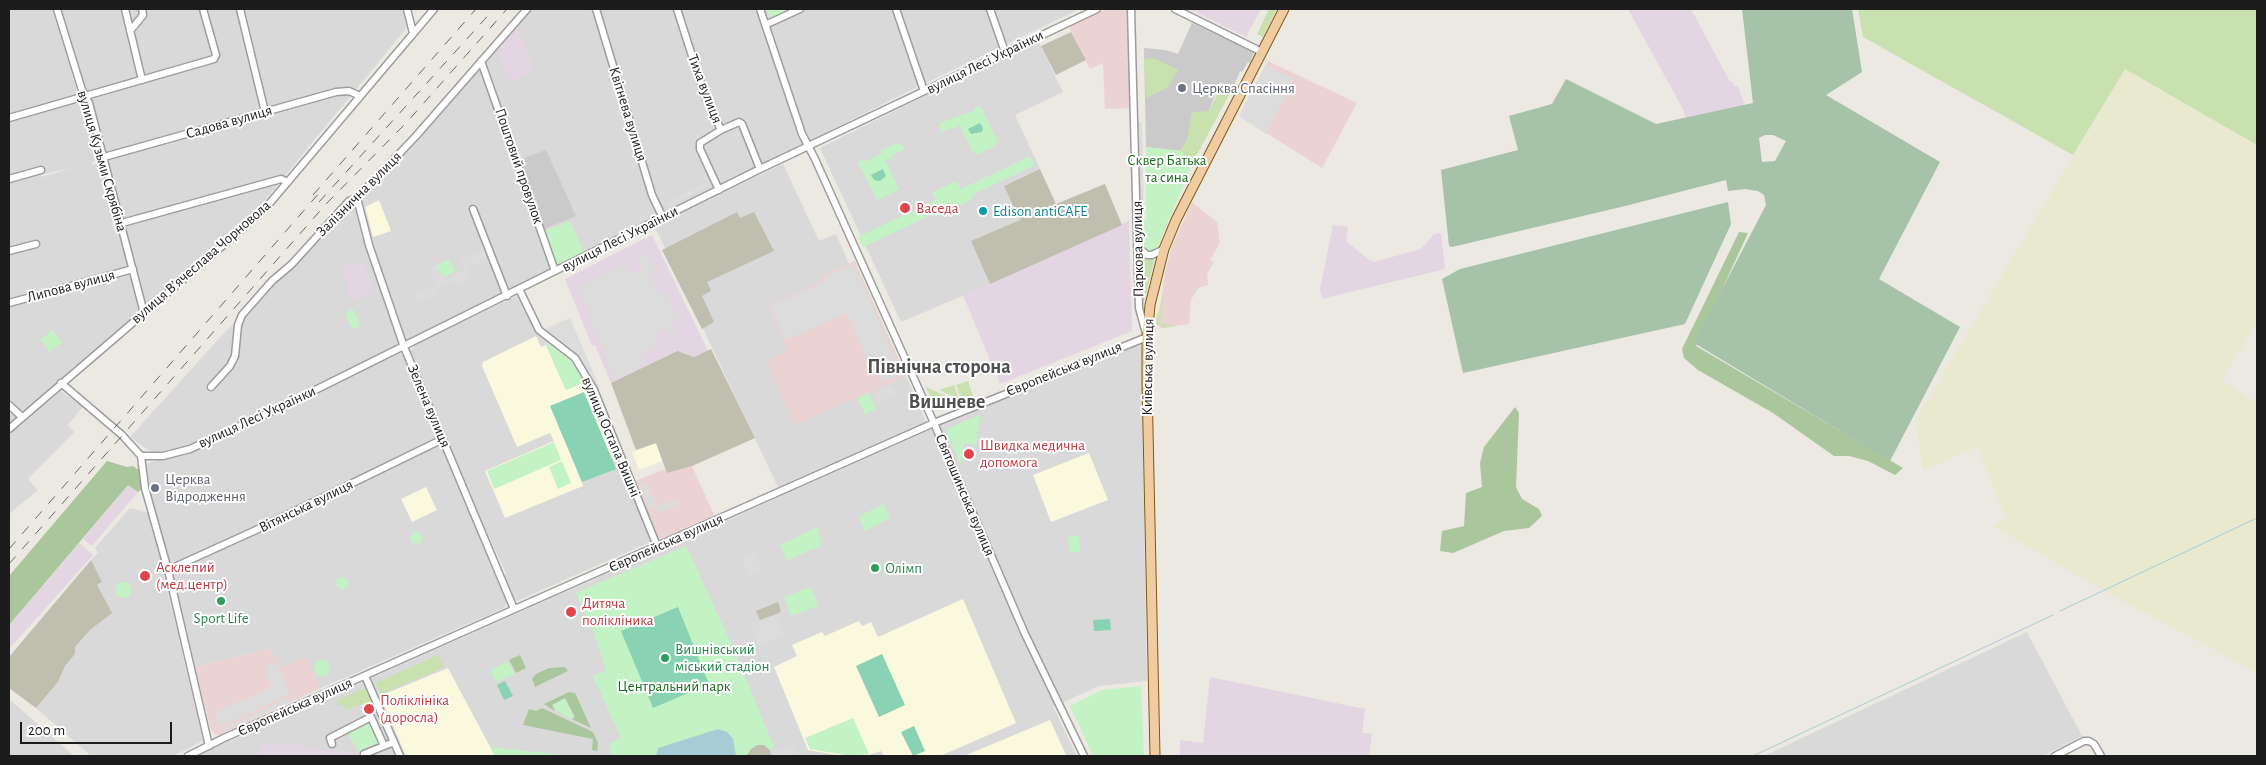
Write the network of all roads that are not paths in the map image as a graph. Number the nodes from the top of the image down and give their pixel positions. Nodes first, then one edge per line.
1 (57, 9) edge
2 (125, 9) edge
3 (142, 9) edge
4 (203, 9) edge
5 (240, 9) edge
6 (407, 9) edge
7 (434, 9) edge
8 (527, 9) edge
9 (596, 9) edge
10 (677, 9) edge
11 (760, 9) edge
12 (800, 9) edge
13 (896, 9) edge
14 (990, 9) edge
15 (1075, 9) edge
16 (1096, 9) edge
17 (1132, 9) edge
18 (1175, 9) edge
19 (1284, 9) edge
20 (1078, 17) junction
21 (765, 25) junction
22 (130, 31) junction
23 (413, 33) junction
24 (1005, 52) junction
25 (1262, 52) junction
26 (481, 61) junction
27 (142, 80) junction
28 (924, 91) junction
29 (85, 96) junction
30 (360, 96) junction
31 (265, 112) junction
32 (9, 118) edge
33 (721, 130) junction
34 (809, 146) junction
35 (103, 160) junction
36 (760, 169) junction
37 (41, 170) dead end
38 (9, 179) edge
39 (288, 182) junction
40 (719, 190) junction
41 (357, 198) junction
42 (473, 209) dead end
43 (663, 218) junction
44 (122, 223) junction
45 (36, 244) dead end
46 (1137, 246) junction
47 (1164, 249) junction
48 (9, 251) edge
49 (133, 269) junction
50 (555, 271) junction
51 (519, 289) junction
52 (507, 296) junction
53 (9, 303) edge
54 (144, 313) junction
55 (1147, 338) junction
56 (404, 347) junction
57 (61, 383) junction
58 (211, 388) dead end
59 (9, 405) edge
60 (22, 417) junction
61 (934, 423) junction
62 (9, 429) edge
63 (443, 439) junction
64 (141, 456) junction
65 (657, 546) junction
66 (168, 570) junction
67 (514, 609) junction
68 (366, 676) junction
69 (394, 742) junction
70 (332, 744) dead end
71 (209, 746) junction
72 (384, 746) junction
73 (364, 754) dead end
74 (188, 756) edge
75 (400, 756) edge
76 (1084, 756) edge
77 (1156, 756) edge
78 (2055, 756) edge
79 (2101, 756) edge

1 - 29 street, вулиця Кузьми Скрябіна
2 - 22 street
3 - 22 street
4 - 27 street
5 - 31 street
6 - 23 street
7 - 23 street, вулиця Вʼячеслава Чорновола
8 - 26 street, Залізнична вулиця
9 - 43 street, Квітнева вулиця
10 - 33 street, Тиха вулиця
11 - 21 street, Святошинська вулиця
12 - 21 street
13 - 28 street
14 - 24 street
15 - 20 street
16 - 20 street, вулиця Лесі Українки
17 - 46 street, Паркова вулиця
18 - 25 street
19 - 25 main road, Київська вулиця
20 - 24 street, вулиця Лесі Українки
21 - 34 street, Святошинська вулиця
22 - 27 street
23 - 30 street, вулиця Вʼячеслава Чорновола
24 - 28 street, вулиця Лесі Українки
25 - 47 main road, Київська вулиця
26 - 41 street, Залізнична вулиця
26 - 50 street, Поштовий провулок
27 - 29 street
28 - 34 street, вулиця Лесі Українки
29 - 32 street
29 - 35 street, вулиця Кузьми Скрябіна
30 - 31 street, Садова вулиця
30 - 39 street, вулиця Вʼячеслава Чорновола
31 - 35 street, Садова вулиця
33 - 36 street, Тиха вулиця
33 - 40 street
34 - 36 street, вулиця Лесі Українки
34 - 61 street, Святошинська вулиця
35 - 44 street, вулиця Кузьми Скрябіна
36 - 40 street, вулиця Лесі Українки
37 - 38 street
39 - 44 street
39 - 54 street, вулиця Вʼячеслава Чорновола
40 - 43 street, вулиця Лесі Українки
41 - 56 street, Зелена вулиця
41 - 58 street, Залізнична вулиця
42 - 52 street
43 - 50 street, вулиця Лесі Українки
44 - 49 street, вулиця Кузьми Скрябіна
45 - 48 street
46 - 47 street
46 - 55 street, Паркова вулиця
47 - 55 main road, Київська вулиця
49 - 53 street, Липова вулиця
49 - 54 street, вулиця Кузьми Скрябіна
50 - 51 street, вулиця Лесі Українки
51 - 52 street, вулиця Лесі Українки
51 - 65 street, вулиця Остапа Вишні
52 - 56 street, вулиця Лесі Українки
54 - 57 street, вулиця Вʼячеслава Чорновола
55 - 61 street, Європейська вулиця
55 - 77 main road, Київська вулиця
56 - 63 street, Зелена вулиця
56 - 64 street, вулиця Лесі Українки
57 - 60 street, вулиця Вʼячеслава Чорновола
57 - 64 street
59 - 60 street
60 - 62 street, вулиця Вʼячеслава Чорновола
61 - 65 street, Європейська вулиця
61 - 76 street, Святошинська вулиця
63 - 66 street, Вітянська вулиця
63 - 67 street, Зелена вулиця
64 - 66 street
65 - 67 street, Європейська вулиця
66 - 71 street
67 - 68 street, Європейська вулиця
68 - 69 street
68 - 71 street, Європейська вулиця
69 - 72 street
69 - 75 street
70 - 72 street
71 - 74 street, Європейська вулиця
72 - 73 street
78 - 79 street

